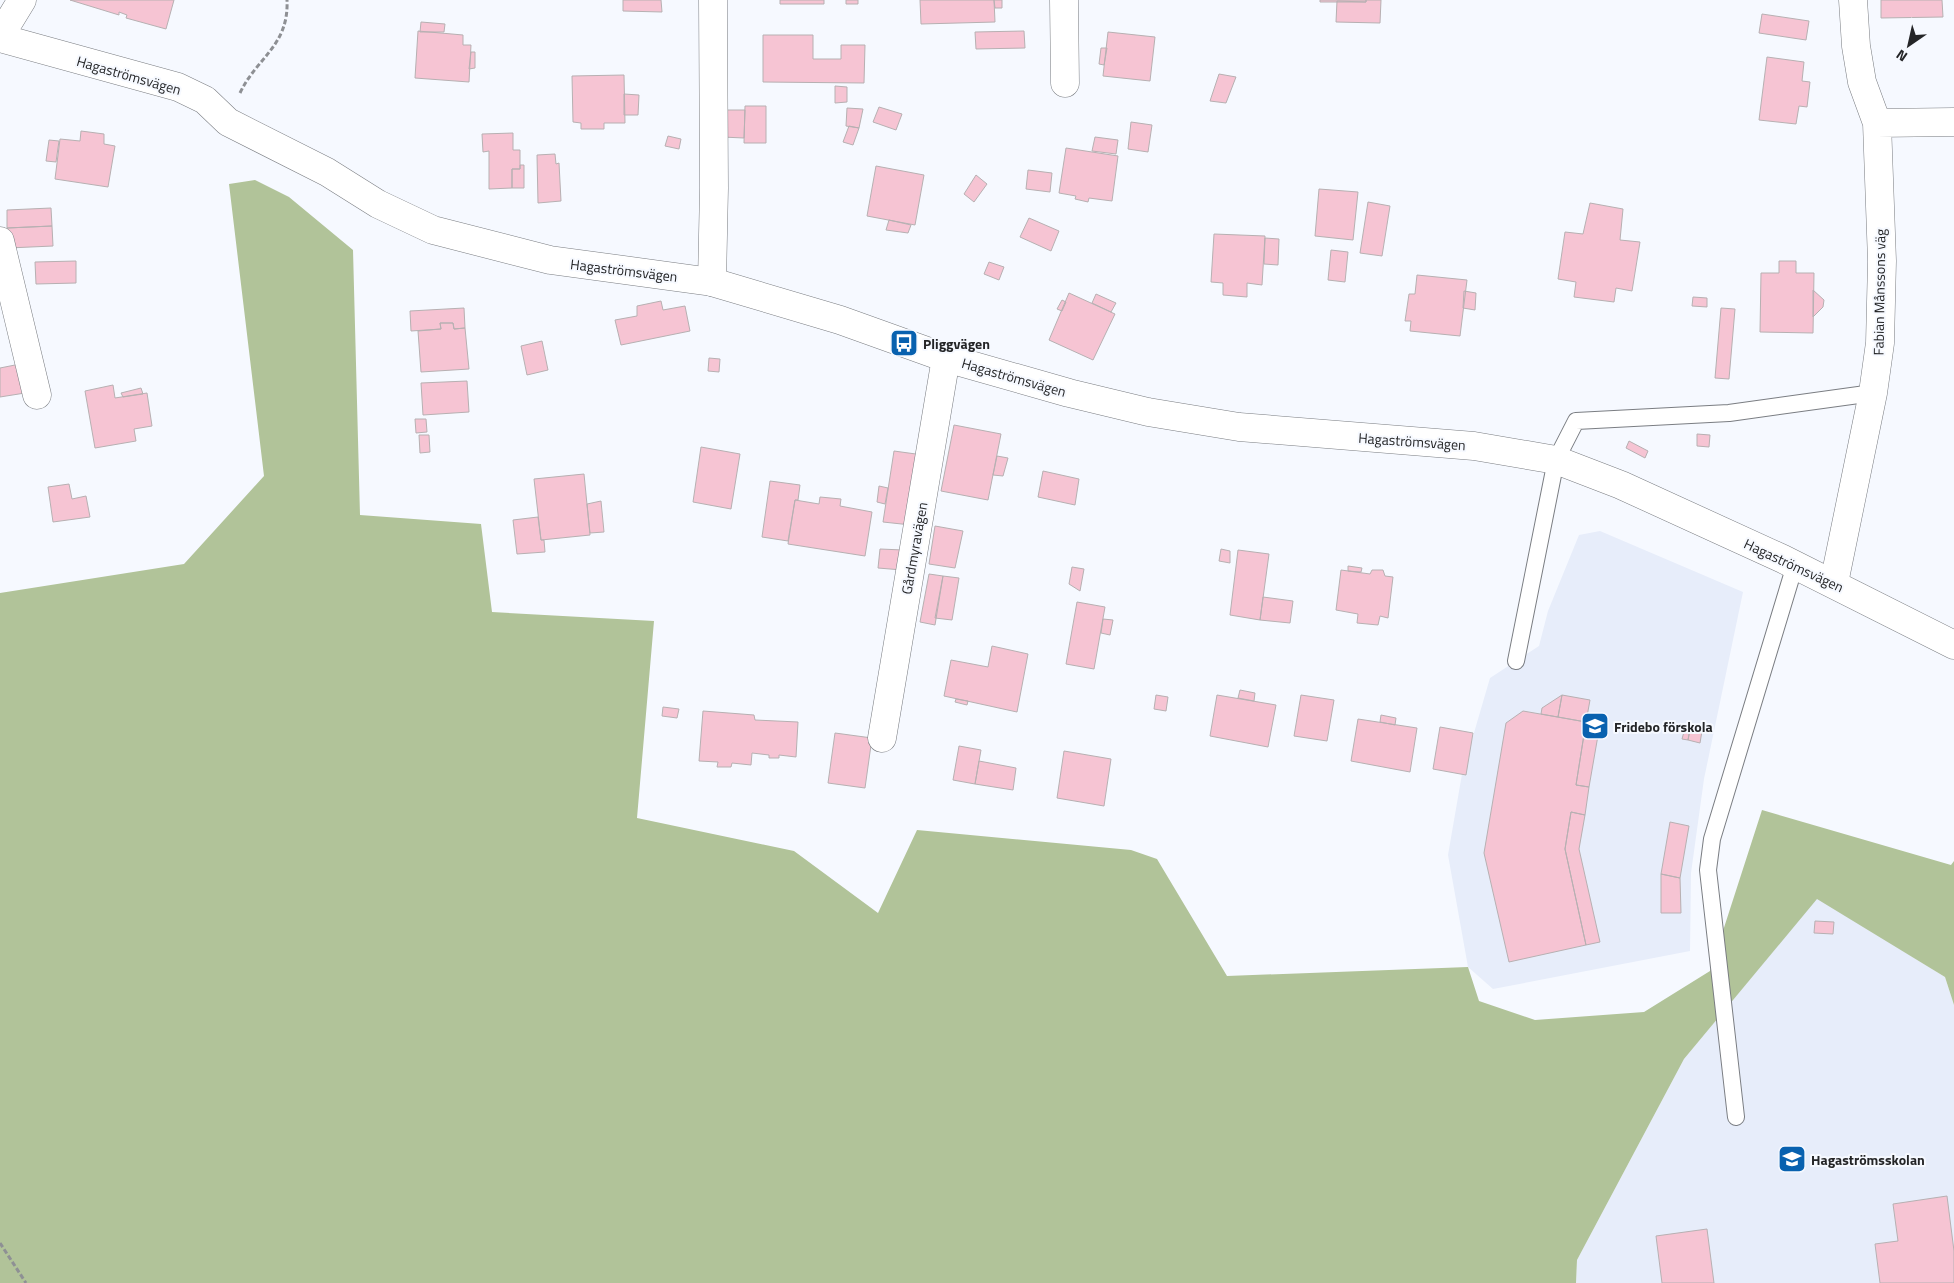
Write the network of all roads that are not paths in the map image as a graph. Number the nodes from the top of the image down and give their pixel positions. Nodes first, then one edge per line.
1 (22, 0) edge
2 (712, 0) edge
3 (1064, 0) edge
4 (1853, 0) edge
5 (0, 37) edge
6 (1065, 83) dead end
7 (1954, 122) edge
8 (1877, 123) junction
9 (0, 241) edge
10 (712, 282) junction
11 (946, 358) junction
12 (1873, 393) junction
13 (37, 395) dead end
14 (1556, 460) junction
15 (1795, 566) junction
16 (1834, 583) junction
17 (1954, 645) edge
18 (1516, 661) dead end
19 (882, 738) dead end
20 (1736, 1116) dead end

1 - 5 street
2 - 10 street
3 - 6 street
4 - 8 street, Fabian Månssons väg
5 - 10 street, Hagaströmsvägen
7 - 8 street
8 - 12 street, Fabian Månssons väg
9 - 13 street
10 - 11 street, Hagaströmsvägen
11 - 14 street, Hagaströmsvägen
11 - 19 street, Gårdmyravägen
12 - 14 lane
12 - 16 street, Fabian Månssons väg
14 - 15 street, Hagaströmsvägen
14 - 18 lane
15 - 16 street, Hagaströmsvägen
15 - 20 lane
16 - 17 street, Hagaströmsvägen

